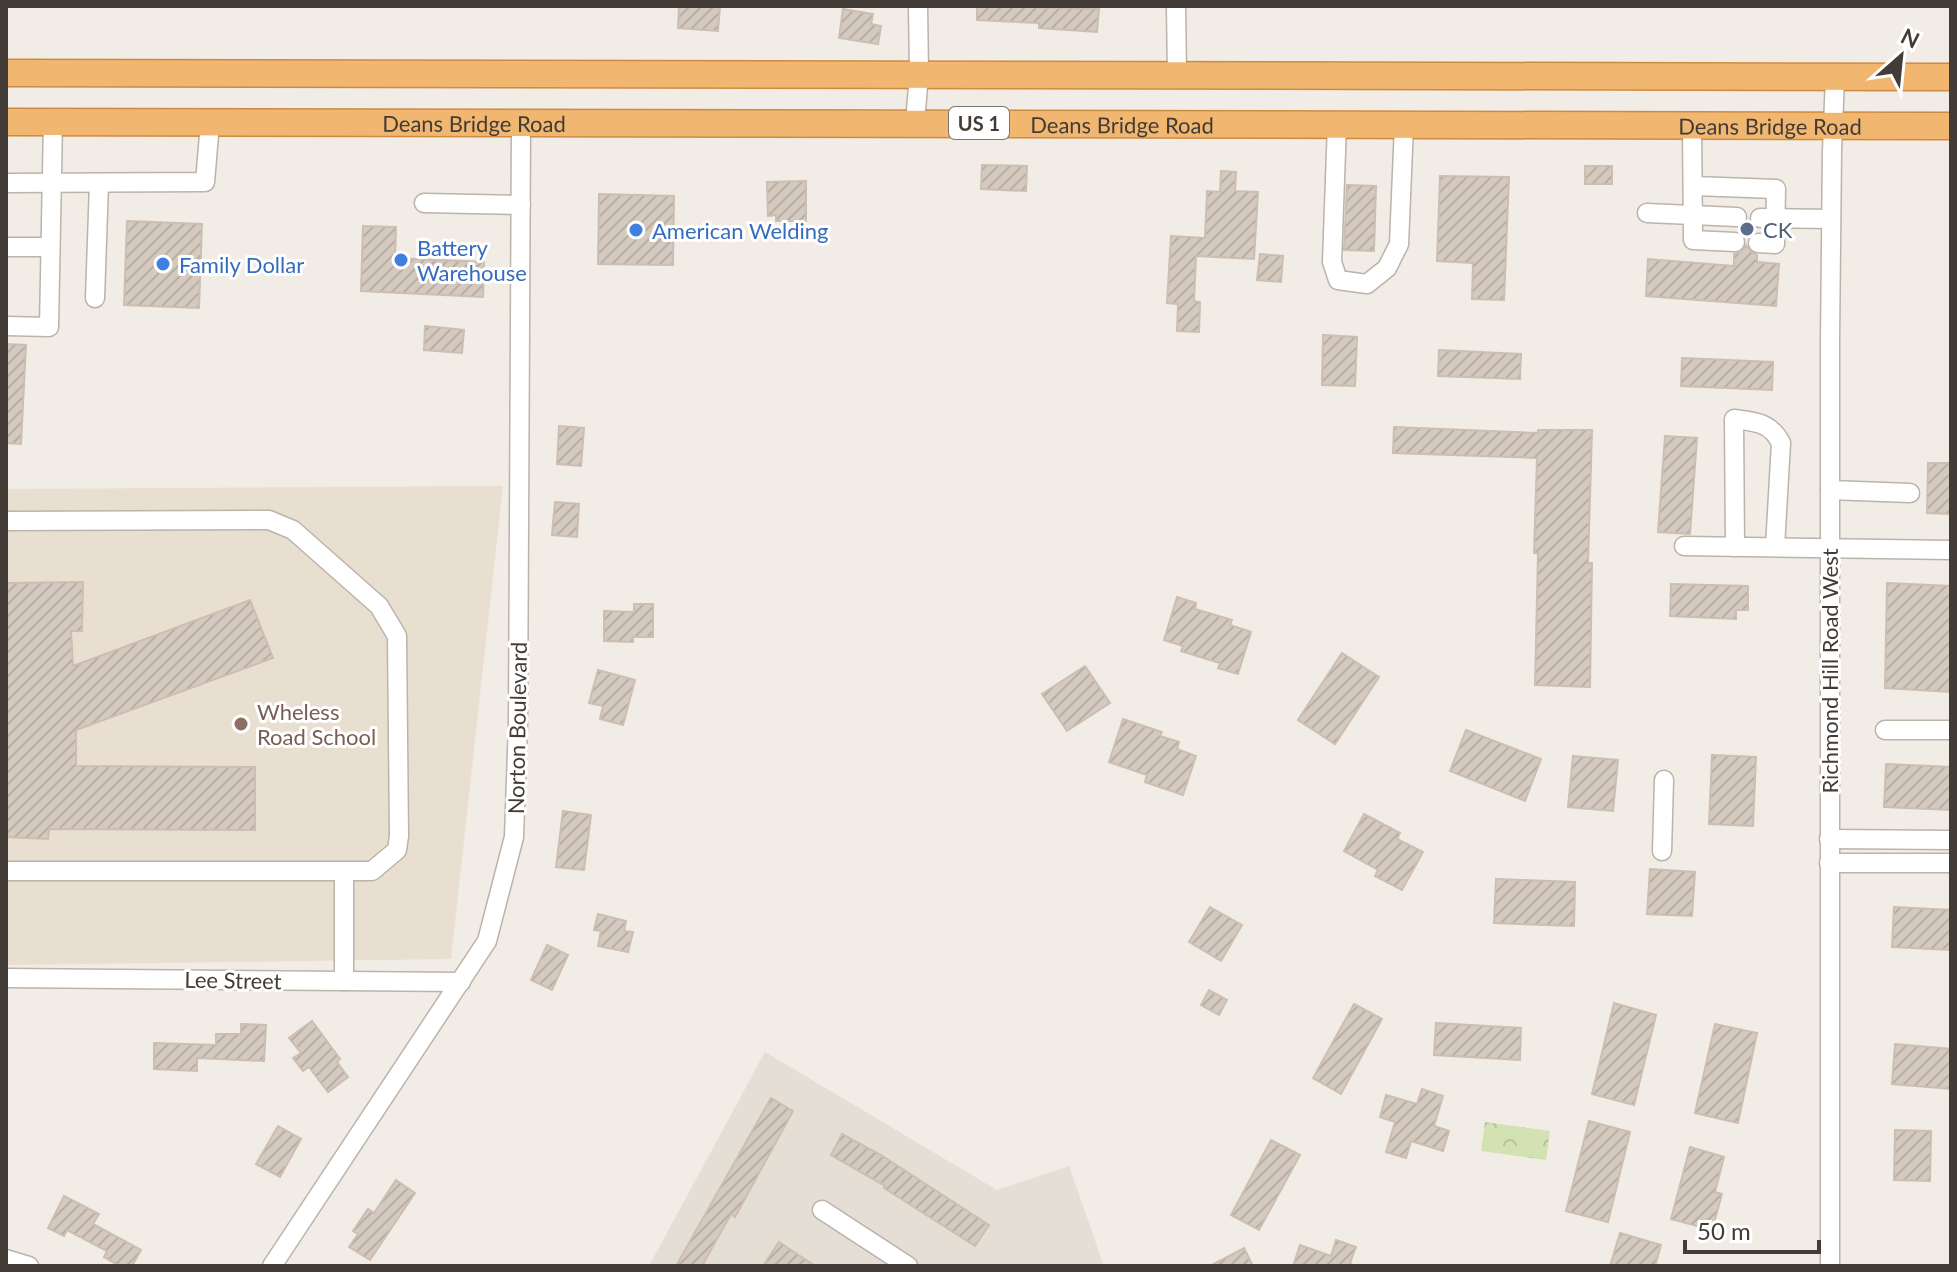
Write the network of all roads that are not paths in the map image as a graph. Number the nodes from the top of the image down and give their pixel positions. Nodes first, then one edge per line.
1 (918, 6) edge
2 (1176, 6) edge
3 (6, 73) edge
4 (919, 74) junction
5 (1177, 75) junction
6 (1835, 77) junction
7 (1951, 77) edge
8 (6, 122) edge
9 (53, 122) junction
10 (210, 123) junction
11 (521, 123) junction
12 (915, 123) junction
13 (1337, 124) junction
14 (1404, 125) junction
15 (1692, 125) junction
16 (1833, 126) junction
17 (1951, 126) edge
18 (6, 183) edge
19 (50, 183) junction
20 (99, 183) junction
21 (1694, 186) junction
22 (424, 203) dead end
23 (521, 205) junction
24 (1647, 213) dead end
25 (1694, 215) junction
26 (1737, 217) dead end
27 (1768, 218) junction
28 (1831, 219) junction
29 (1735, 242) dead end
30 (1758, 243) dead end
31 (6, 247) edge
32 (50, 247) junction
33 (95, 298) dead end
34 (6, 326) edge
35 (1830, 490) junction
36 (1910, 493) dead end
37 (6, 521) edge
38 (1684, 546) dead end
39 (1735, 547) junction
40 (1775, 547) junction
41 (1830, 548) junction
42 (1951, 550) edge
43 (1885, 730) dead end
44 (1951, 730) edge
45 (1664, 780) dead end
46 (1829, 839) junction
47 (1951, 840) edge
48 (1662, 851) dead end
49 (1829, 863) junction
50 (1951, 863) edge
51 (6, 871) edge
52 (344, 871) junction
53 (6, 978) edge
54 (344, 981) junction
55 (461, 982) junction
56 (822, 1210) dead end
57 (6, 1259) edge
58 (29, 1266) edge
59 (272, 1266) edge
60 (908, 1266) edge
61 (1830, 1266) edge

1 - 4 street
2 - 5 street
3 - 4 highway, US 1
4 - 5 highway, US 1
4 - 12 street
5 - 6 highway, US 1
6 - 7 highway, US 1
6 - 16 street, Richmond Hill Road West
8 - 9 highway, Deans Bridge Road / US 1
9 - 10 highway, Deans Bridge Road / US 1
9 - 19 street
10 - 11 highway, Deans Bridge Road / US 1
10 - 20 street
11 - 12 highway, Deans Bridge Road / US 1
11 - 23 street, Norton Boulevard
12 - 13 highway, Deans Bridge Road / US 1
13 - 14 highway, Deans Bridge Road / US 1
13 - 14 street
14 - 15 highway, Deans Bridge Road / US 1
15 - 16 highway, Deans Bridge Road / US 1
15 - 21 street
16 - 17 highway, Deans Bridge Road / US 1
16 - 28 street, Richmond Hill Road West
18 - 19 street
19 - 20 street
19 - 32 street
20 - 33 street
21 - 25 street
21 - 27 street
22 - 23 street
23 - 55 street, Norton Boulevard
24 - 25 street
25 - 26 street
25 - 29 street
27 - 28 street
27 - 30 street
28 - 35 street, Richmond Hill Road West
31 - 32 street
32 - 34 street
35 - 36 street
35 - 41 street, Richmond Hill Road West
37 - 52 street
38 - 39 street
39 - 40 street
39 - 40 street
40 - 41 street
41 - 42 street
41 - 46 street, Richmond Hill Road West
43 - 44 street
45 - 48 street
46 - 47 street
46 - 49 street, Richmond Hill Road West
49 - 50 street
49 - 61 street, Richmond Hill Road West
51 - 52 street
52 - 54 street
53 - 54 street, Lee Street
54 - 55 street, Lee Street
55 - 59 street, Norton Boulevard
56 - 60 street
57 - 58 street

